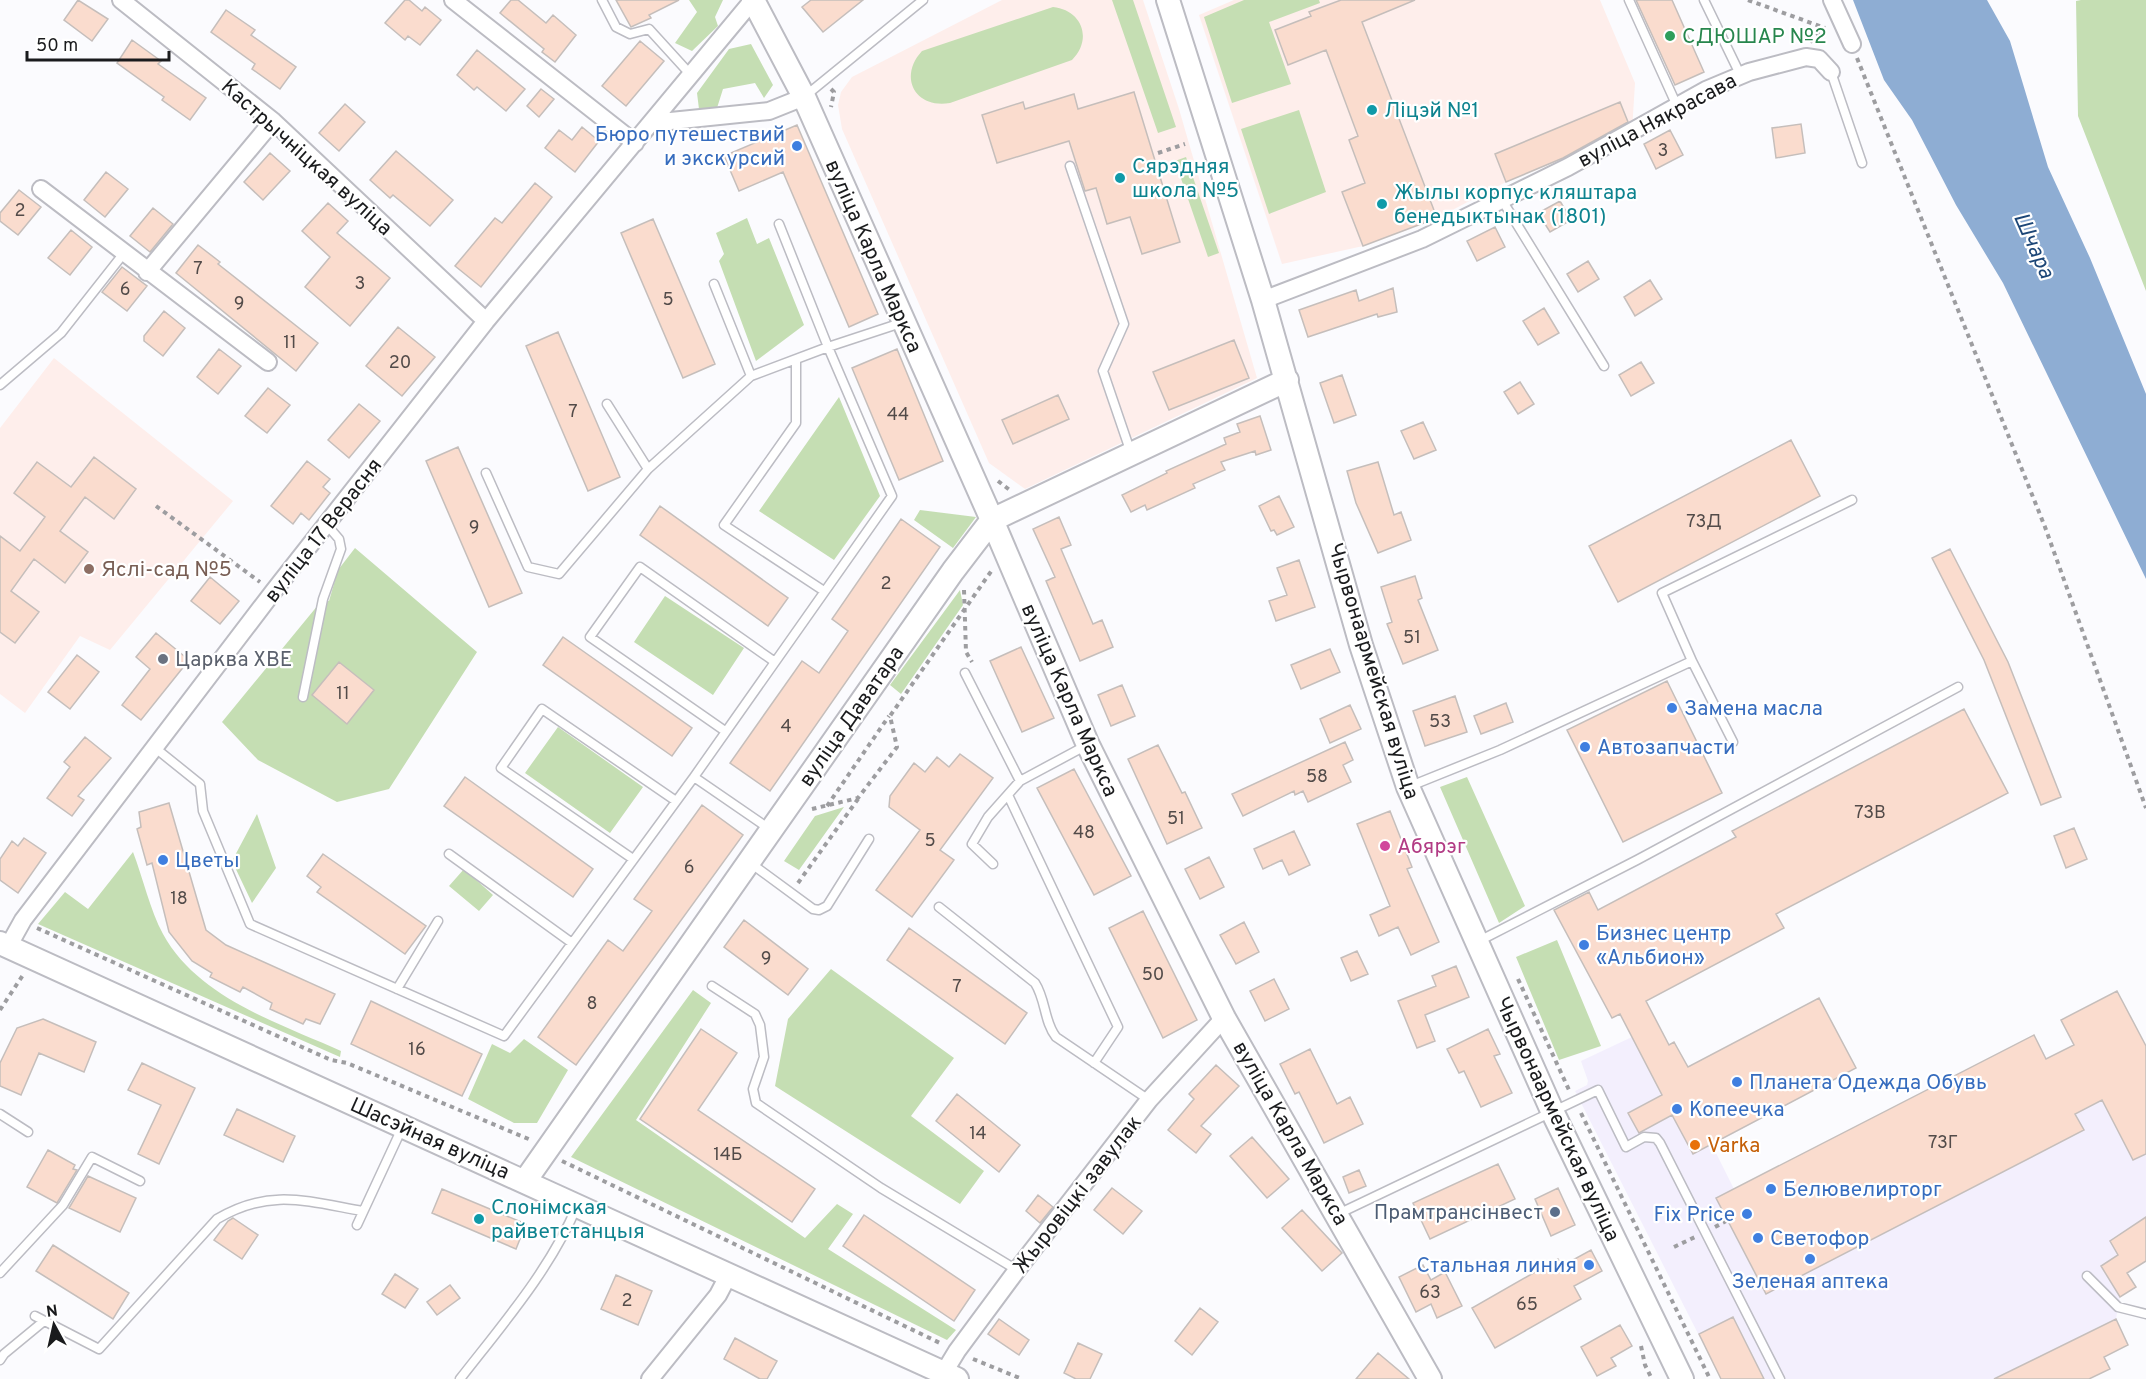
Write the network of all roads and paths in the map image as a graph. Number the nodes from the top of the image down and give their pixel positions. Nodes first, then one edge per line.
1 (121, 0) edge
2 (453, 0) edge
3 (602, 0) edge
4 (753, 0) edge
5 (923, 0) edge
6 (1168, 0) edge
7 (1629, 0) edge
8 (1704, 0) edge
9 (1748, 0) edge
10 (1832, 0) edge
11 (1833, 22) dead end
12 (1826, 28) junction
13 (1852, 44) joint
14 (1804, 47) dead end
15 (1737, 68) dead end
16 (1831, 72) joint
17 (690, 74) junction
18 (804, 97) junction
19 (1677, 106) junction
20 (273, 121) junction
21 (651, 123) junction
22 (635, 143) junction
23 (1185, 144) dead end
24 (1158, 153) dead end
25 (1862, 162) dead end
26 (1070, 166) dead end
27 (41, 189) dead end
28 (1502, 200) junction
29 (779, 224) dead end
30 (124, 254) junction
31 (147, 272) junction
32 (714, 284) dead end
33 (1263, 300) junction
34 (486, 321) junction
35 (904, 322) junction
36 (828, 347) junction
37 (796, 361) junction
38 (268, 362) dead end
39 (1604, 366) dead end
40 (751, 376) junction
41 (1287, 380) junction
42 (0, 385) edge
43 (607, 404) dead end
44 (1132, 453) junction
45 (648, 469) junction
46 (486, 473) dead end
47 (990, 475) dead end
48 (1852, 500) dead end
49 (156, 506) dead end
50 (1018, 507) junction
51 (992, 520) junction
52 (327, 525) junction
53 (999, 576) dead end
54 (964, 588) dead end
55 (824, 591) junction
56 (273, 592) junction
57 (965, 610) junction
58 (1692, 661) junction
59 (775, 662) junction
60 (977, 672) dead end
61 (965, 673) dead end
62 (1958, 687) dead end
63 (303, 697) dead end
64 (890, 716) junction
65 (724, 731) junction
66 (1733, 742) dead end
67 (1088, 745) junction
68 (154, 747) junction
69 (694, 777) junction
70 (1020, 781) junction
71 (1408, 787) junction
72 (1008, 795) junction
73 (858, 798) junction
74 (676, 801) junction
75 (826, 806) junction
76 (2146, 807) edge
77 (807, 810) dead end
78 (771, 830) junction
79 (869, 839) dead end
80 (448, 854) dead end
81 (633, 859) junction
82 (748, 862) junction
83 (993, 864) dead end
84 (791, 893) junction
85 (939, 907) dead end
86 (23, 920) junction
87 (438, 921) dead end
88 (1476, 942) junction
89 (572, 943) junction
90 (3, 951) edge
91 (1516, 975) dead end
92 (22, 977) dead end
93 (711, 986) dead end
94 (397, 988) junction
95 (0, 1010) edge
96 (1224, 1018) junction
97 (1094, 1063) junction
98 (1149, 1100) junction
99 (1575, 1101) junction
100 (1553, 1113) junction
101 (0, 1114) edge
102 (403, 1126) junction
103 (28, 1131) dead end
104 (559, 1153) junction
105 (140, 1181) dead end
106 (525, 1181) junction
107 (577, 1204) junction
108 (362, 1211) junction
109 (1338, 1214) junction
110 (357, 1225) dead end
111 (1693, 1237) dead end
112 (1674, 1247) dead end
113 (1017, 1270) junction
114 (0, 1273) edge
115 (728, 1276) junction
116 (2087, 1276) dead end
117 (2146, 1314) edge
118 (35, 1316) dead end
119 (44, 1321) junction
120 (957, 1351) junction
121 (0, 1360) edge
122 (947, 1377) edge
123 (460, 1379) edge
124 (650, 1379) edge
125 (1022, 1379) edge
126 (1430, 1379) edge
127 (1682, 1379) edge
128 (1710, 1379) edge
129 (1780, 1379) edge

1 - 20 street, Кастрычніцкая вуліца
2 - 22 street
3 - 17 lane
4 - 17 street, вуліца 17 Верасня
4 - 18 street, вуліца Карла Маркса
5 - 18 lane
6 - 33 street, Чырвонаармейская вуліца
7 - 19 lane
8 - 15 lane
9 - 12 path
10 - 13 street
11 - 12 path
12 - 14 path
13 - 76 path
16 - 19 street, вуліца Някрасава
16 - 25 lane, вуліца Някрасава
17 - 21 street, вуліца 17 Верасня
18 - 21 street
18 - 35 street, вуліца Карла Маркса
19 - 28 street, вуліца Някрасава
20 - 31 street
20 - 34 street, Кастрычніцкая вуліца
21 - 22 street, вуліца 17 Верасня
22 - 34 street, вуліца 17 Верасня
23 - 24 path
26 - 44 lane
27 - 30 street
28 - 33 street, вуліца Някрасава
28 - 39 lane
29 - 36 lane
30 - 31 street
30 - 42 lane
31 - 38 street
32 - 40 lane
33 - 41 street, Чырвонаармейская вуліца
34 - 52 street, вуліца 17 Верасня
35 - 36 lane
35 - 51 street, вуліца Карла Маркса
36 - 37 lane
36 - 55 lane
37 - 40 lane
37 - 55 lane
40 - 45 lane
41 - 44 street, вуліца Даватара
41 - 71 street, Чырвонаармейская вуліца
43 - 45 lane
44 - 50 street, вуліца Даватара
45 - 46 lane
47 - 50 path
48 - 58 lane
49 - 56 path
50 - 51 street, вуліца Даватара
51 - 67 street, вуліца Карла Маркса
51 - 78 street, вуліца Даватара
52 - 56 street, вуліца 17 Верасня
52 - 63 lane
53 - 57 path
54 - 57 path
55 - 59 lane
56 - 68 street, вуліца 17 Верасня
57 - 60 path
57 - 64 path
58 - 66 lane
58 - 71 lane
59 - 65 lane
59 - 65 lane
61 - 70 lane
62 - 88 lane
64 - 73 path
64 - 75 path
65 - 69 lane
67 - 70 lane
67 - 96 street, вуліца Карла Маркса
68 - 86 street, вуліца 17 Верасня
68 - 94 lane
69 - 74 lane
69 - 78 lane
70 - 72 lane
71 - 88 street, Чырвонаармейская вуліца
72 - 83 lane
72 - 97 lane
73 - 75 path
73 - 84 path
74 - 81 lane
74 - 81 lane
75 - 77 path
78 - 82 street, вуліца Даватара
79 - 84 lane
80 - 89 lane
81 - 89 lane
82 - 84 lane
82 - 104 street, вуліца Даватара
85 - 97 lane
86 - 90 street, вуліца 17 Верасня
86 - 104 path
87 - 94 lane
88 - 100 street, Чырвонаармейская вуліца
89 - 94 lane
90 - 102 street, Шасэйная вуліца
91 - 99 path
92 - 95 path
93 - 113 lane
96 - 98 street, Жыровіцкі завулак
96 - 109 street, вуліца Карла Маркса
97 - 98 lane
98 - 113 street, Жыровіцкі завулак
99 - 100 lane
99 - 128 path
99 - 129 lane
100 - 109 lane
100 - 127 street, Чырвонаармейская вуліца
101 - 103 lane
102 - 106 street, Шасэйная вуліца
102 - 108 lane
104 - 106 street, вуліца Даватара
104 - 120 path
105 - 114 lane
106 - 107 street, Шасэйная вуліца
107 - 115 street, Шасэйная вуліца
107 - 123 lane
108 - 110 lane
108 - 119 lane
109 - 126 street, вуліца Карла Маркса
111 - 112 path
113 - 120 street, Жыровіцкі завулак
115 - 122 street, Шасэйная вуліца
115 - 124 street
116 - 117 lane
118 - 119 lane
119 - 121 lane
120 - 122 street, Жыровіцкі завулак
120 - 125 path

